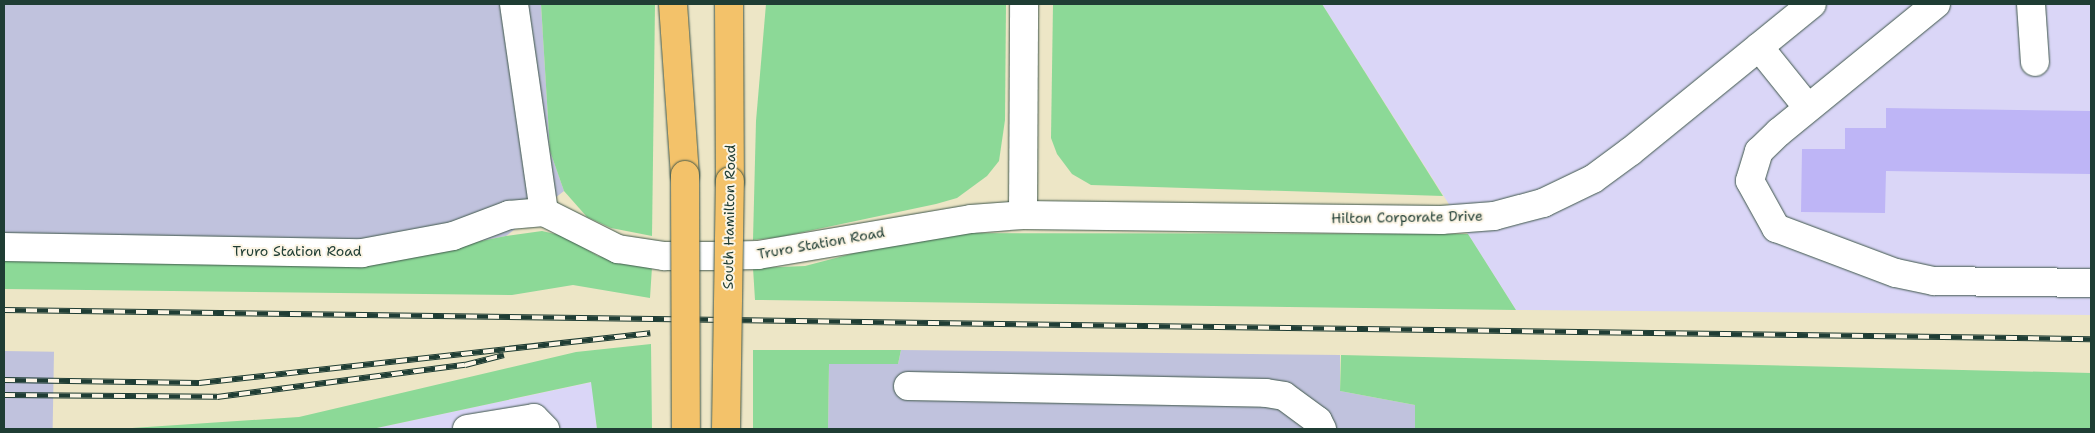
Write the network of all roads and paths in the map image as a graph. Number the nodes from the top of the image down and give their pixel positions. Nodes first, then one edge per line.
1 (514, 4) edge
2 (673, 4) edge
3 (687, 4) edge
4 (729, 4) edge
5 (1024, 4) edge
6 (1812, 4) edge
7 (1936, 4) edge
8 (2031, 4) edge
9 (1759, 47) junction
10 (2035, 62) dead end
11 (1808, 108) junction
12 (685, 175) junction
13 (544, 212) junction
14 (1023, 215) junction
15 (4, 247) edge
16 (2091, 283) edge
17 (908, 386) dead end
18 (686, 428) edge
19 (466, 429) edge
20 (545, 429) edge
21 (726, 429) edge
22 (1322, 429) edge

1 - 13 street
2 - 12 main road
3 - 12 main road
4 - 21 main road, South Hamilton Road, bridge
5 - 14 street
6 - 9 street, Hilton Corporate Drive
7 - 11 street
8 - 10 street
9 - 11 street
9 - 14 street, Hilton Corporate Drive
11 - 16 street
12 - 18 main road, bridge
13 - 14 street, Truro Station Road
13 - 15 street, Truro Station Road
17 - 22 street
19 - 20 street

